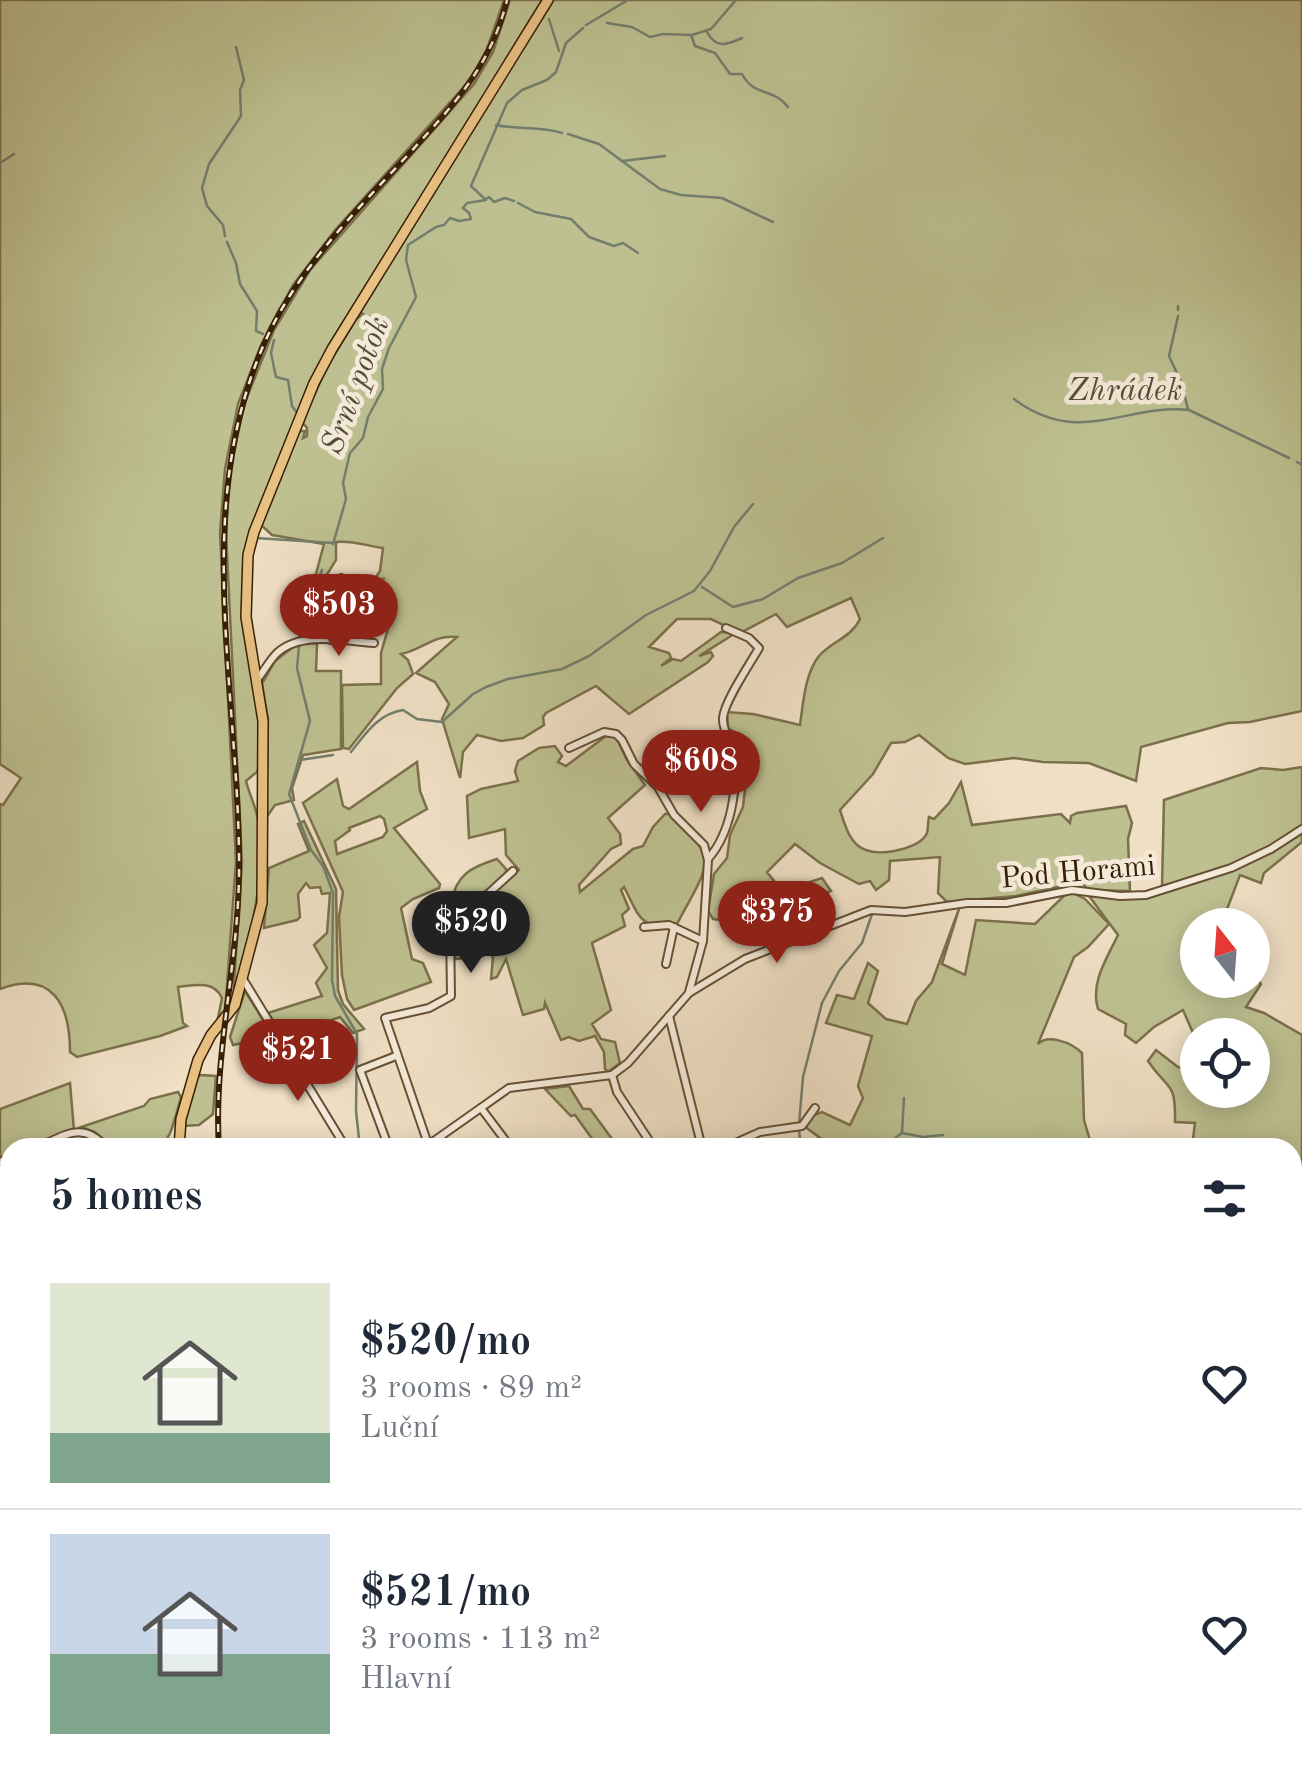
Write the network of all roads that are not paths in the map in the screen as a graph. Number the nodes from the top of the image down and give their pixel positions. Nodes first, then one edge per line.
1 (548, 0) edge
2 (342, 578) dead end
3 (726, 628) dead end
4 (331, 640) junction
5 (374, 643) dead end
6 (257, 680) junction
7 (569, 748) dead end
8 (1302, 829) edge
9 (708, 860) junction
10 (513, 871) dead end
11 (644, 927) dead end
12 (674, 927) junction
13 (703, 941) junction
14 (666, 964) dead end
15 (243, 979) junction
16 (689, 993) junction
17 (669, 1015) junction
18 (396, 1056) junction
19 (612, 1075) junction
20 (481, 1108) junction
21 (815, 1108) dead end
22 (64, 1138) edge
23 (98, 1138) edge
24 (179, 1138) edge
25 (340, 1138) edge
26 (385, 1138) edge
27 (423, 1138) edge
28 (438, 1138) edge
29 (504, 1138) edge
30 (647, 1138) edge
31 (700, 1138) edge
32 (746, 1138) edge

1 - 6 main road
2 - 4 street
3 - 9 street
4 - 5 street
4 - 6 street
6 - 15 main road
7 - 9 street
8 - 16 street, Pod Horami
9 - 13 street
10 - 18 street
11 - 12 street
12 - 13 street
12 - 14 street
13 - 16 street
15 - 24 main road
15 - 25 street
16 - 17 street
17 - 19 street
17 - 31 street
18 - 26 street
18 - 27 street
19 - 20 street
19 - 30 street
20 - 28 street
20 - 29 street
21 - 32 street
22 - 23 street

